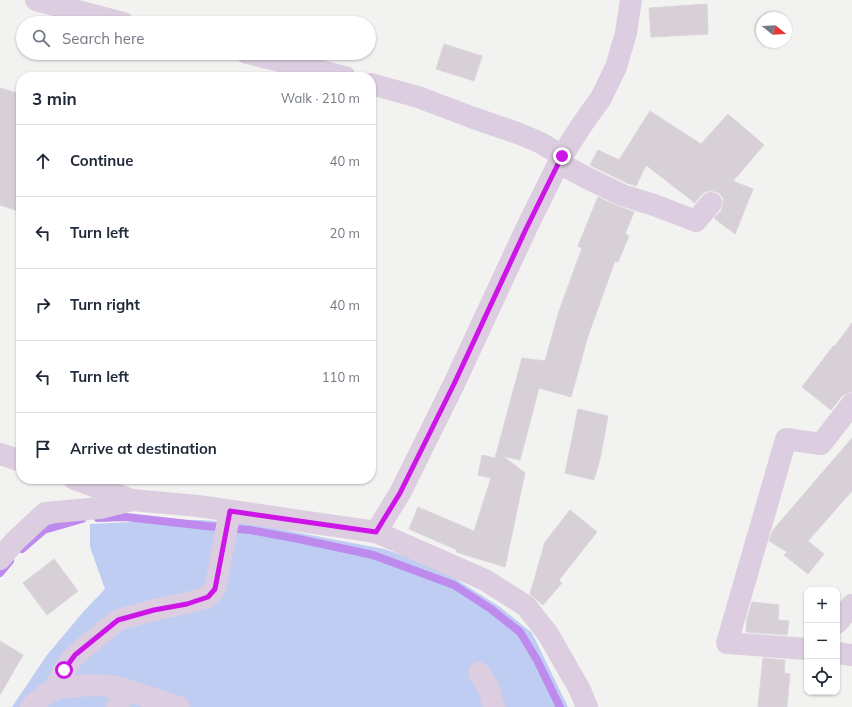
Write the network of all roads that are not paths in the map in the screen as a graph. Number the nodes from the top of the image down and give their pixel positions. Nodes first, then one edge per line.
1 (36, 0) edge
2 (631, 0) edge
3 (97, 16) edge
4 (276, 60) edge
5 (325, 72) edge
6 (376, 85) edge
7 (560, 159) junction
8 (711, 203) dead end
9 (852, 404) edge
10 (0, 454) edge
11 (16, 459) edge
12 (88, 484) edge
13 (132, 500) junction
14 (230, 511) junction
15 (376, 532) junction
16 (0, 559) edge
17 (852, 605) edge
18 (840, 619) edge
19 (804, 649) edge
20 (840, 653) edge
21 (852, 655) edge
22 (478, 673) dead end
23 (48, 696) edge
24 (121, 698) edge
25 (31, 707) edge
26 (179, 707) edge
27 (494, 707) edge
28 (587, 707) edge

1 - 3 street
2 - 7 street
4 - 5 street
6 - 7 street
7 - 8 street
7 - 15 street
9 - 19 street
10 - 11 street
12 - 13 street
13 - 14 street
13 - 16 street
14 - 15 street
14 - 23 street
15 - 28 street
17 - 18 street
20 - 21 street
22 - 27 street
23 - 24 street
23 - 25 street
24 - 26 street

